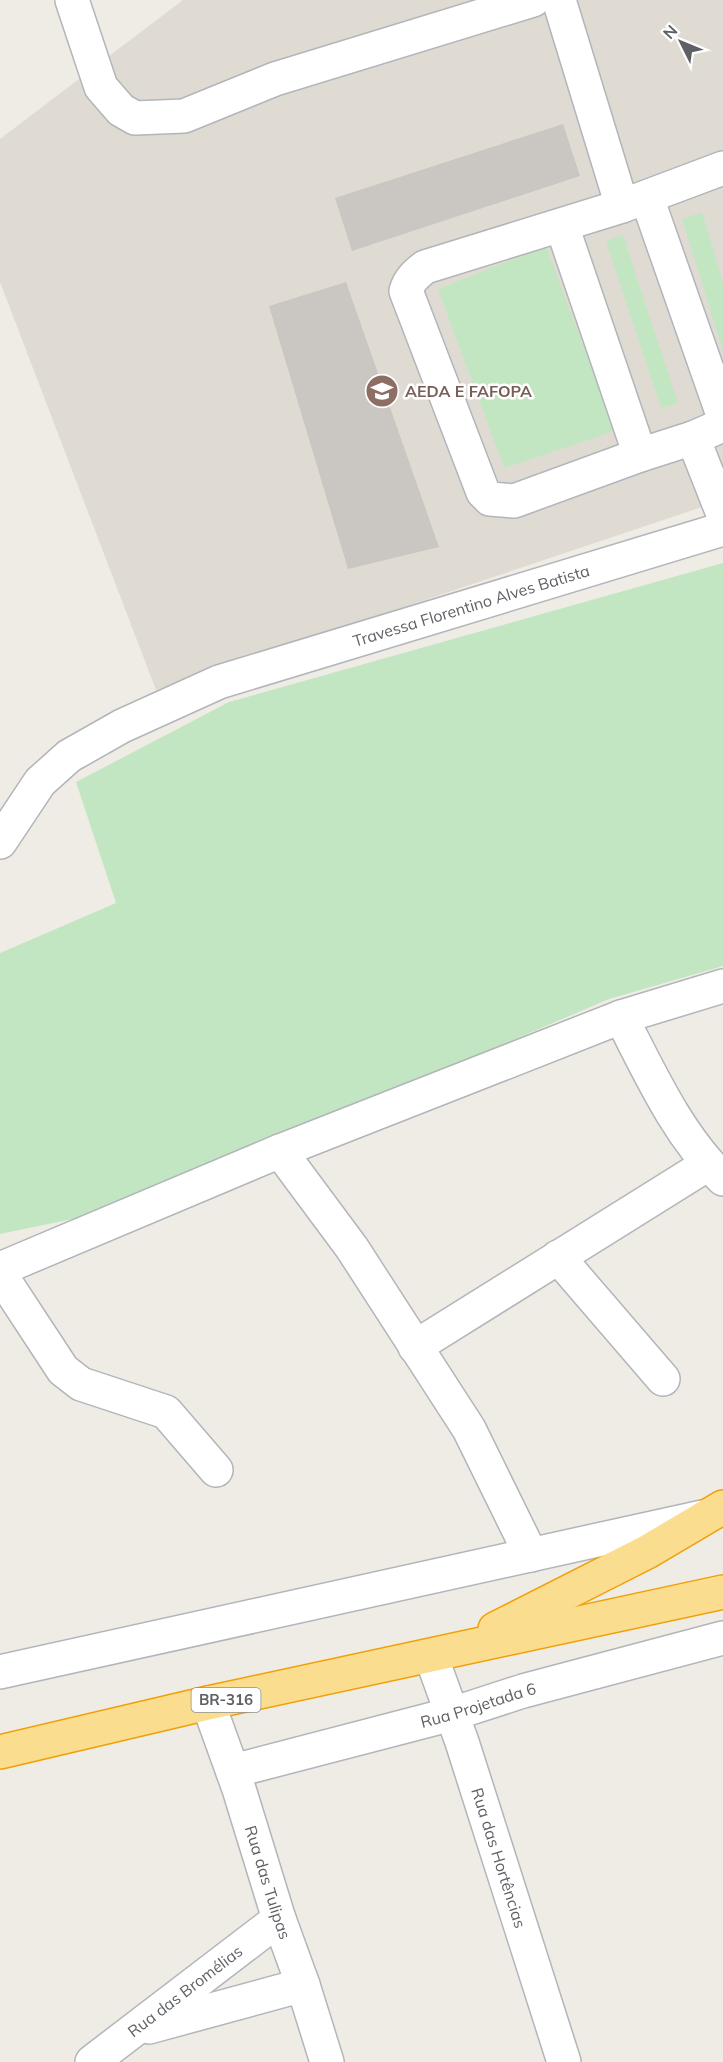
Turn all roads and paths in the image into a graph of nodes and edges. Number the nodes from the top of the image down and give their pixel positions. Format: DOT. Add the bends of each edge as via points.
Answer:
graph roads {
  1 [pos="72,0"];
  2 [pos="532,0"];
  3 [pos="559,0"];
  4 [pos="723,168"];
  5 [pos="634,202"];
  6 [pos="562,226"];
  7 [pos="723,415"];
  8 [pos="723,425"];
  9 [pos="693,438"];
  10 [pos="640,455"];
  11 [pos="723,514"];
  12 [pos="723,529"];
  13 [pos="0,842"];
  14 [pos="723,987"];
  15 [pos="621,1017"];
  16 [pos="280,1151"];
  17 [pos="716,1171"];
  18 [pos="558,1257"];
  19 [pos="0,1269"];
  20 [pos="0,1274"];
  21 [pos="415,1347"];
  22 [pos="663,1379"];
  23 [pos="216,1470"];
  24 [pos="716,1511"];
  25 [pos="531,1555"];
  26 [pos="723,1592"];
  27 [pos="723,1638"];
  28 [pos="442,1653"];
  29 [pos="0,1672"];
  30 [pos="208,1703"];
  31 [pos="452,1714"];
  32 [pos="0,1752"];
  33 [pos="233,1772"];
  34 [pos="279,1919"];
  35 [pos="303,1985"];
  36 [pos="131,2032"];
  37 [pos="92,2062"];
  38 [pos="327,2062"];
  39 [pos="564,2062"];
  1 -- 2 [label="street" via="101,87 121,110 135,118 184,116 275,79"];
  3 -- 5 [label="street"];
  4 -- 5 [label="street"];
  5 -- 6 [label="street"];
  5 -- 7 [label="street"];
  6 -- 10 [label="street"];
  6 -- 10 [label="street" via="425,267 415,274 406,291 489,499 514,501"];
  8 -- 9 [label="street"];
  9 -- 10 [label="street"];
  9 -- 11 [label="street"];
  12 -- 13 [label="street, Travessa Florentino Alves Batista" via="219,682 122,726 69,756 40,782"];
  14 -- 15 [label="street"];
  15 -- 16 [label="street"];
  15 -- 17 [label="street" via="662,1097"];
  16 -- 19 [label="street"];
  16 -- 21 [label="street" via="352,1248"];
  17 -- 18 [label="street"];
  18 -- 21 [label="street"];
  18 -- 22 [label="street"];
  20 -- 23 [label="street" via="63,1370 81,1383 166,1412"];
  21 -- 25 [label="street" via="469,1429"];
  24 -- 25 [label="street"];
  24 -- 28 [label="highway" via="647,1552"];
  25 -- 29 [label="street"];
  26 -- 28 [label="highway, BR-316"];
  27 -- 31 [label="street, Rua Projetada 6"];
  28 -- 30 [label="highway, BR-316"];
  28 -- 31 [label="street, Rua das Hortências"];
  30 -- 32 [label="highway, BR-316"];
  30 -- 33 [label="street, Rua das Tulipas"];
  31 -- 33 [label="street, Rua Projetada 6"];
  31 -- 39 [label="street, Rua das Hortências"];
  33 -- 34 [label="street, Rua das Tulipas"];
  34 -- 35 [label="street, Rua das Tulipas"];
  34 -- 36 [label="street, Rua das Bromélias"];
  35 -- 36 [label="street"];
  35 -- 38 [label="street, Rua das Tulipas"];
  36 -- 37 [label="street, Rua das Bromélias"];
}
